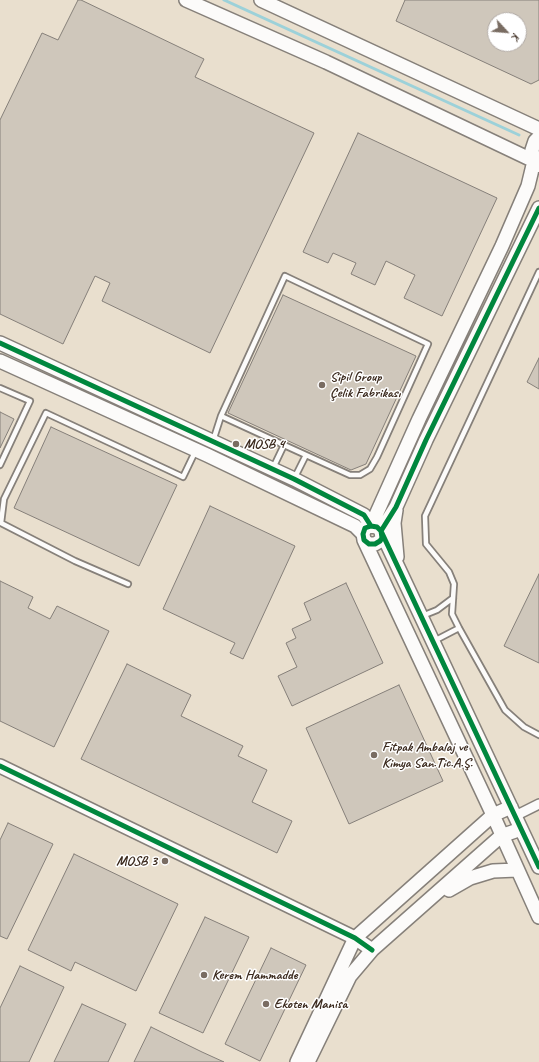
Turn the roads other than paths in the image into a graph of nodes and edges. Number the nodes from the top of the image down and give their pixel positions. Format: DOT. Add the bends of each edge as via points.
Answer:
graph roads {
  1 [pos="186,0"];
  2 [pos="261,0"];
  3 [pos="539,129"];
  4 [pos="539,137"];
  5 [pos="536,165"];
  6 [pos="539,208"];
  7 [pos="539,272"];
  8 [pos="0,343"];
  9 [pos="0,360"];
  10 [pos="0,388"];
  11 [pos="221,416"];
  12 [pos="212,442"];
  13 [pos="284,445"];
  14 [pos="201,452"];
  15 [pos="306,455"];
  16 [pos="0,465"];
  17 [pos="273,469"];
  18 [pos="294,479"];
  19 [pos="386,491"];
  20 [pos="341,504"];
  21 [pos="396,507"];
  22 [pos="370,533"];
  23 [pos="399,568"];
  24 [pos="128,584"];
  25 [pos="453,598"];
  26 [pos="421,617"];
  27 [pos="459,628"];
  28 [pos="433,642"];
  29 [pos="539,735"];
  30 [pos="0,766"];
  31 [pos="539,804"];
  32 [pos="513,812"];
  33 [pos="493,815"];
  34 [pos="521,829"];
  35 [pos="501,836"];
  36 [pos="539,867"];
  37 [pos="517,870"];
  38 [pos="428,901"];
  39 [pos="539,917"];
  40 [pos="355,938"];
  41 [pos="372,950"];
  42 [pos="297,1062"];
  43 [pos="308,1062"];
  1 -- 5 [label="street" via="326,62"];
  2 -- 3 [label="street"];
  4 -- 5 [label="street" via="532,150"];
  5 -- 19 [label="street" via="502,246"];
  6 -- 21 [label="street"];
  7 -- 25 [label="lane" via="425,516 426,544 449,572 454,584"];
  8 -- 12 [label="street"];
  9 -- 14 [label="street"];
  10 -- 16 [label="lane" via="30,401"];
  11 -- 12 [label="lane"];
  11 -- 13 [label="lane"];
  11 -- 15 [label="lane" via="285,276 428,344 370,469 360,475 350,475"];
  12 -- 14 [label="street"];
  12 -- 17 [label="street"];
  13 -- 15 [label="lane"];
  13 -- 17 [label="lane"];
  14 -- 22 [label="street"];
  14 -- 24 [label="lane" via="183,477 46,413 4,499 1,523 75,561"];
  15 -- 18 [label="lane"];
  17 -- 18 [label="street"];
  18 -- 20 [label="street"];
  19 -- 20 [label="street" via="375,502 366,506"];
  19 -- 22 [label="street"];
  20 -- 22 [label="street" via="364,515"];
  21 -- 22 [label="street"];
  21 -- 23 [label="street" via="394,523"];
  22 -- 23 [label="street"];
  22 -- 33 [label="street"];
  23 -- 26 [label="street"];
  25 -- 26 [label="lane" via="437,610"];
  25 -- 27 [label="lane" via="452,614"];
  26 -- 28 [label="street"];
  27 -- 28 [label="lane"];
  27 -- 29 [label="lane" via="505,710 524,727"];
  28 -- 32 [label="street"];
  30 -- 40 [label="street"];
  31 -- 32 [label="street"];
  32 -- 33 [label="street"];
  32 -- 34 [label="street"];
  33 -- 35 [label="street"];
  33 -- 40 [label="street"];
  34 -- 35 [label="street"];
  34 -- 36 [label="street"];
  35 -- 37 [label="street"];
  35 -- 38 [label="street"];
  37 -- 38 [label="street" via="493,871 470,878"];
  37 -- 39 [label="street"];
  38 -- 41 [label="street"];
  40 -- 41 [label="street"];
  40 -- 42 [label="street"];
  41 -- 43 [label="street" via="350,976"];
}
